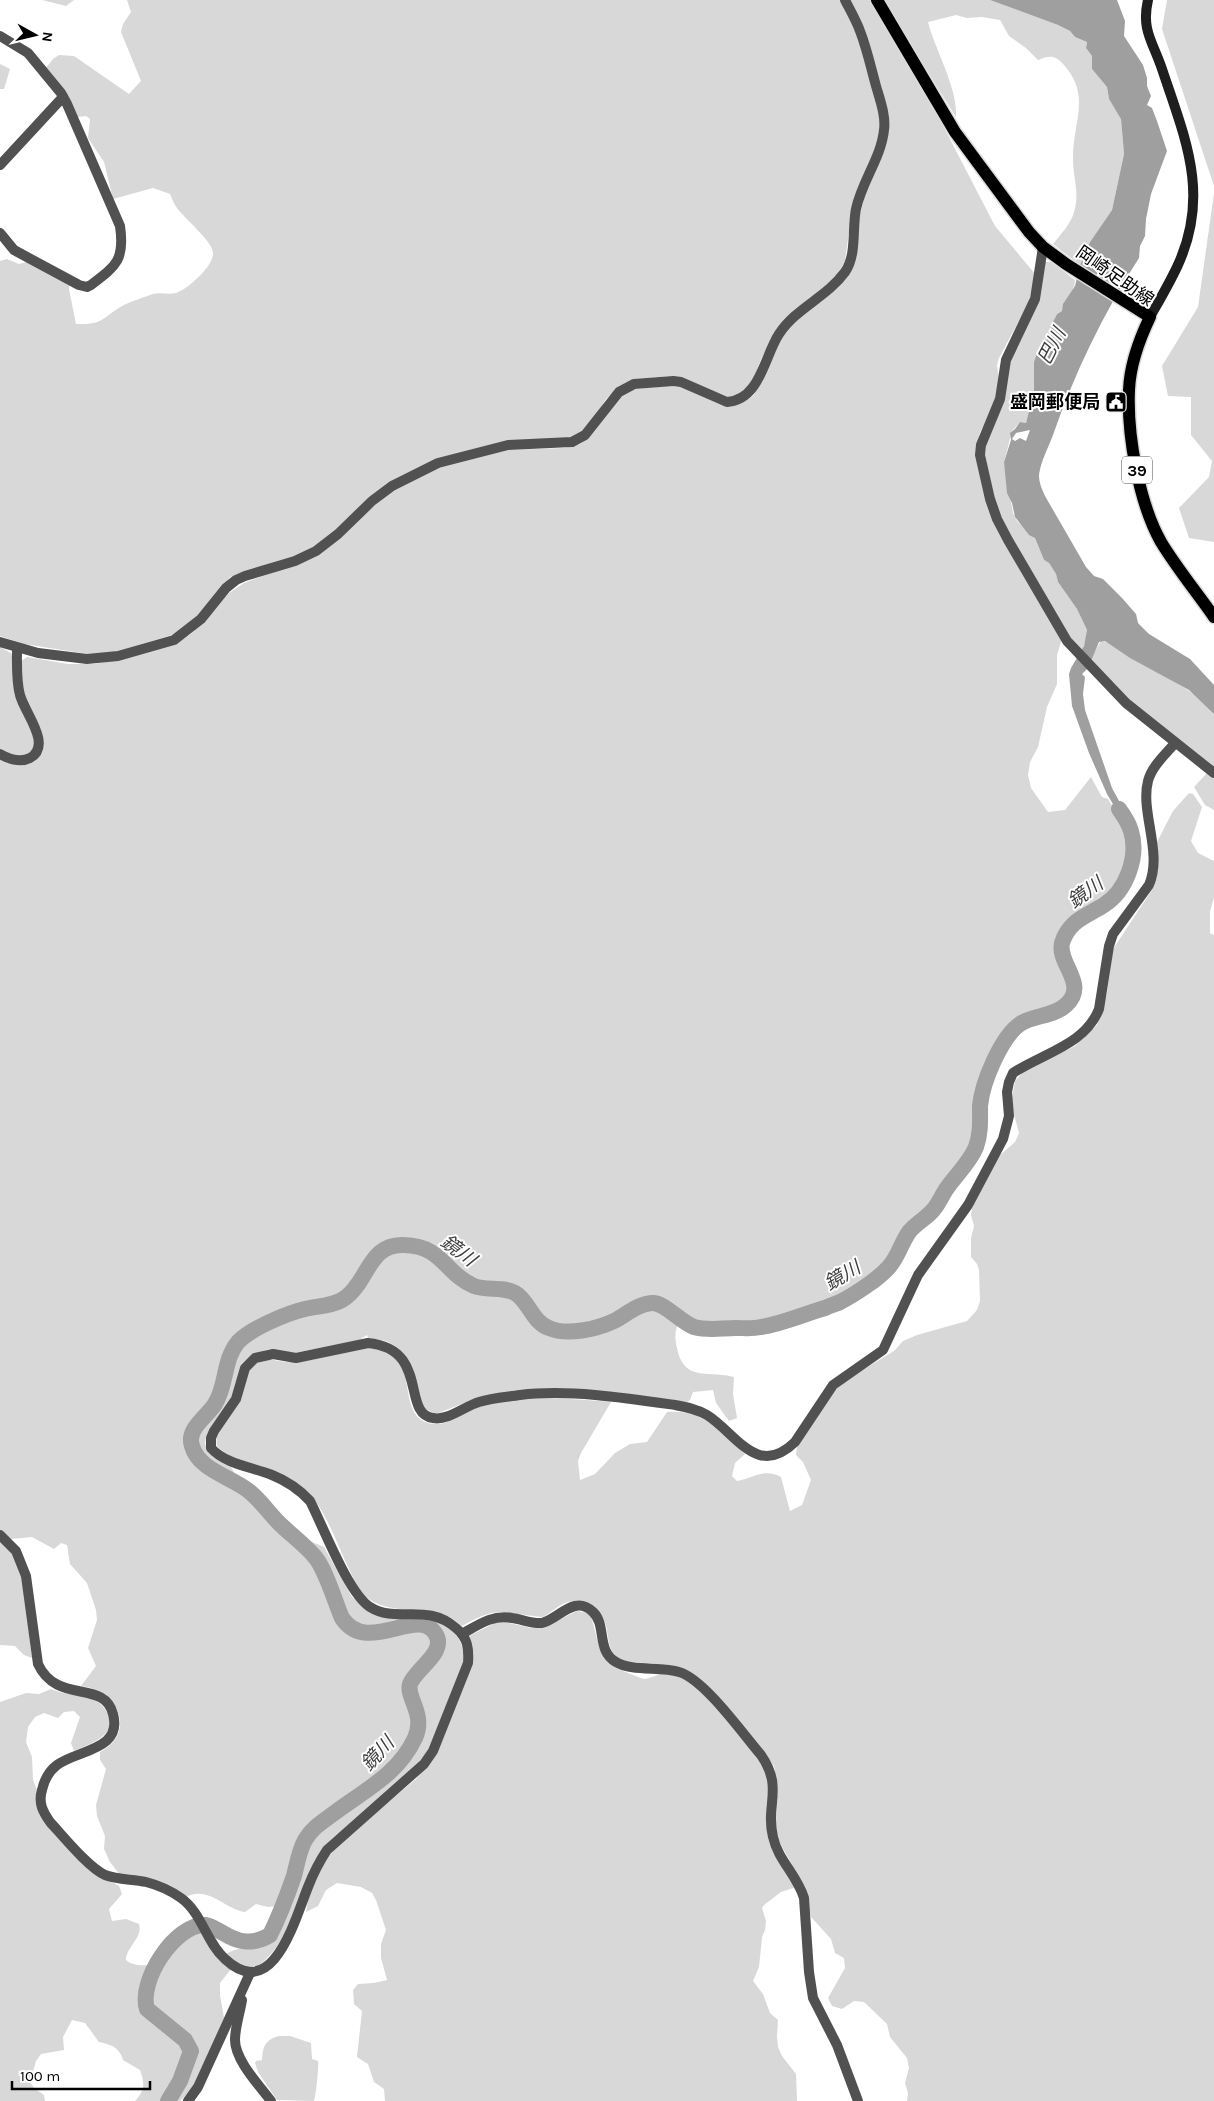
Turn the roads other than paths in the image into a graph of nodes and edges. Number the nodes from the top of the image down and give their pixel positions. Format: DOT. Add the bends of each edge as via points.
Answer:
graph roads {
  1 [pos="845,0"];
  2 [pos="877,0"];
  3 [pos="1148,0"];
  4 [pos="0,36"];
  5 [pos="63,97"];
  6 [pos="0,165"];
  7 [pos="0,233"];
  8 [pos="1043,248"];
  9 [pos="1144,314"];
  10 [pos="1214,618"];
  11 [pos="0,642"];
  12 [pos="17,648"];
  13 [pos="1175,743"];
  14 [pos="0,754"];
  15 [pos="1214,773"];
  16 [pos="0,1535"];
  17 [pos="462,1634"];
  18 [pos="250,1973"];
  19 [pos="188,2101"];
  20 [pos="271,2101"];
  21 [pos="858,2101"];
  1 -- 12 [label="street" via="860,30 882,108 884,130 856,208 851,260 846,271 786,322 755,386 747,395 734,402 726,402 681,382 634,384 619,392 585,435 572,442 508,445 421,470 372,501 316,551 296,561 236,580 201,620 174,640 118,656 87,659"];
  2 -- 8 [label="main road, 岡崎足助線" via="954,132"];
  3 -- 9 [label="main road" via="1145,15 1148,34 1185,137 1194,180 1192,220 1178,266"];
  4 -- 5 [label="street" via="28,53"];
  5 -- 6 [label="street"];
  5 -- 7 [label="street" via="120,226 119,260 91,285 79,285 14,250"];
  8 -- 9 [label="main road, 岡崎足助線"];
  8 -- 13 [label="street" via="1035,299 1006,360 1000,399 983,436 980,455 996,518 1074,648 1126,703"];
  9 -- 10 [label="main road, 岡崎足助線 / 39" via="1129,390 1130,426 1140,490 1162,542"];
  11 -- 12 [label="street"];
  12 -- 14 [label="street" via="19,693 39,745 35,754 26,759 14,760"];
  13 -- 15 [label="street"];
  13 -- 17 [label="street" via="1153,769 1148,781 1146,795 1153,843 1153,876 1113,934 1096,1019 1073,1041 1014,1073 1007,1092 1008,1116 1003,1139 968,1205 918,1275 883,1350 833,1385 787,1450 767,1456 752,1453 721,1425 698,1410 630,1399 573,1394 523,1395 480,1401 432,1418 419,1409 407,1365 400,1356 378,1344 368,1343 296,1358 265,1355 248,1363 236,1399 211,1438 212,1448 222,1457 281,1479 310,1501 356,1594 370,1607 387,1613 437,1616"];
  16 -- 18 [label="street" via="16,1550 26,1576 38,1664 42,1672 62,1688 105,1700 113,1713 113,1730 103,1745 59,1763 48,1776 40,1796 44,1814 97,1871 158,1886 180,1897 224,1959"];
  17 -- 18 [label="street" via="468,1663 432,1751 415,1774 327,1850 284,1946 274,1961"];
  17 -- 21 [label="street" via="482,1622 499,1617 542,1622 572,1606 588,1608 598,1620 604,1649 616,1663 689,1676 761,1755 774,1786 771,1828 777,1851 801,1887 804,1898 813,1998 841,2053"];
  18 -- 19 [label="street" via="198,2087"];
  18 -- 20 [label="street" via="242,1996 235,2040 247,2070"];
}
